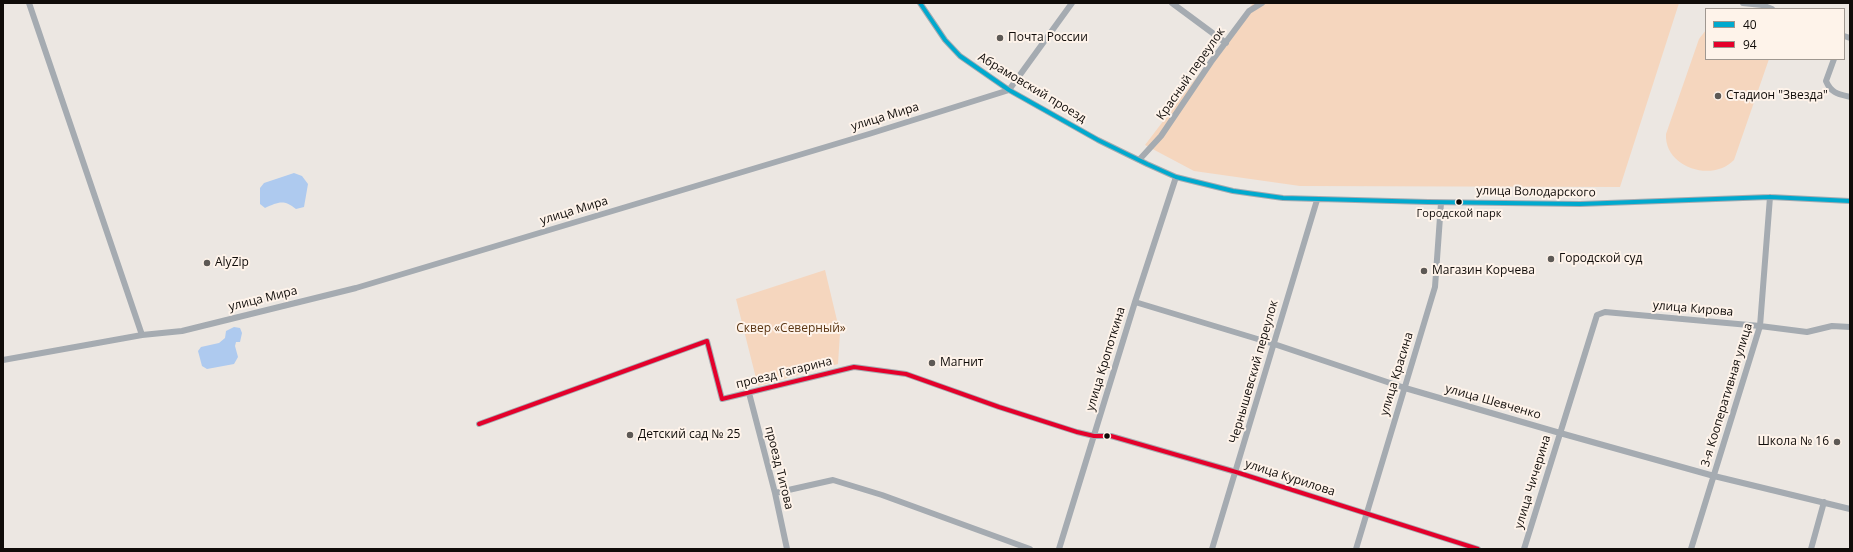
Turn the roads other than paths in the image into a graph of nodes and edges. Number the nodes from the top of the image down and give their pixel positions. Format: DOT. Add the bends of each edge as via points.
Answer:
graph roads {
  1 [pos="29,3"];
  2 [pos="920,3"];
  3 [pos="1072,3"];
  4 [pos="1172,3"];
  5 [pos="1262,3"];
  6 [pos="1744,3"];
  7 [pos="1770,8"];
  8 [pos="1226,43"];
  9 [pos="1834,60"];
  10 [pos="1009,90"];
  11 [pos="1850,98"];
  12 [pos="1139,160"];
  13 [pos="1176,177"];
  14 [pos="1770,197"];
  15 [pos="1317,200"];
  16 [pos="1850,201"];
  17 [pos="1441,202"];
  18 [pos="1135,302"];
  19 [pos="1605,312"];
  20 [pos="1760,326"];
  21 [pos="1850,327"];
  22 [pos="142,335"];
  23 [pos="1274,344"];
  24 [pos="3,360"];
  25 [pos="1405,388"];
  26 [pos="749,393"];
  27 [pos="479,424"];
  28 [pos="1560,433"];
  29 [pos="1094,436"];
  30 [pos="1236,472"];
  31 [pos="1714,476"];
  32 [pos="775,493"];
  33 [pos="1824,502"];
  34 [pos="1850,509"];
  35 [pos="1366,514"];
  36 [pos="787,549"];
  37 [pos="1030,549"];
  38 [pos="1058,549"];
  39 [pos="1212,549"];
  40 [pos="1356,549"];
  41 [pos="1478,549"];
  42 [pos="1524,549"];
  43 [pos="1691,549"];
  44 [pos="1811,549"];
  1 -- 22 [label="street"];
  2 -- 10 [label="street, Абрамовский проезд" via="945,40 960,56"];
  3 -- 10 [label="street"];
  4 -- 8 [label="street"];
  5 -- 8 [label="street, Красный переулок" via="1249,11"];
  6 -- 7 [label="street"];
  8 -- 12 [label="street, Красный переулок" via="1161,136"];
  9 -- 11 [label="street" via="1826,81 1829,88"];
  10 -- 12 [label="street, Абрамовский проезд" via="1066,123"];
  10 -- 22 [label="street, улица Мира" via="356,288 182,331"];
  12 -- 13 [label="street, Абрамовский проезд"];
  13 -- 15 [label="street, улица Володарского" via="1233,191"];
  13 -- 18 [label="street, улица Кропоткина"];
  14 -- 16 [label="street, улица Володарского"];
  14 -- 17 [label="street, улица Володарского" via="1587,204"];
  14 -- 20 [label="street, 3-я Кооперативная улица"];
  15 -- 17 [label="street, улица Володарского"];
  15 -- 23 [label="street, Чернышевский переулок"];
  17 -- 25 [label="street, улица Красина" via="1435,287"];
  18 -- 23 [label="street, улица Шевченко"];
  18 -- 29 [label="street, улица Кропоткина"];
  19 -- 20 [label="street, улица Кирова"];
  19 -- 28 [label="street, улица Чичерина" via="1596,316"];
  20 -- 21 [label="street, улица Кирова" via="1807,332 1832,326"];
  20 -- 31 [label="street, 3-я Кооперативная улица"];
  22 -- 24 [label="street, улица Мира"];
  23 -- 25 [label="street, улица Шевченко"];
  23 -- 30 [label="street, Чернышевский переулок"];
  25 -- 28 [label="street, улица Шевченко"];
  25 -- 35 [label="street, улица Красина"];
  26 -- 27 [label="street, проезд Гагарина" via="722,399 707,342"];
  26 -- 29 [label="street, проезд Гагарина" via="854,367 906,374 1000,408"];
  26 -- 32 [label="street, проезд Титова"];
  28 -- 31 [label="street, улица Шевченко"];
  28 -- 42 [label="street, улица Чичерина"];
  29 -- 30 [label="street, улица Курилова" via="1111,436"];
  29 -- 38 [label="street, улица Кропоткина"];
  30 -- 35 [label="street, улица Курилова"];
  30 -- 39 [label="street, Чернышевский переулок"];
  31 -- 33 [label="street, улица Шевченко"];
  31 -- 43 [label="street, 3-я Кооперативная улица"];
  32 -- 36 [label="street, проезд Титова"];
  32 -- 37 [label="street" via="833,480 882,495"];
  33 -- 34 [label="street, улица Шевченко"];
  33 -- 44 [label="street"];
  35 -- 40 [label="street, улица Красина"];
  35 -- 41 [label="street, улица Курилова"];
}
